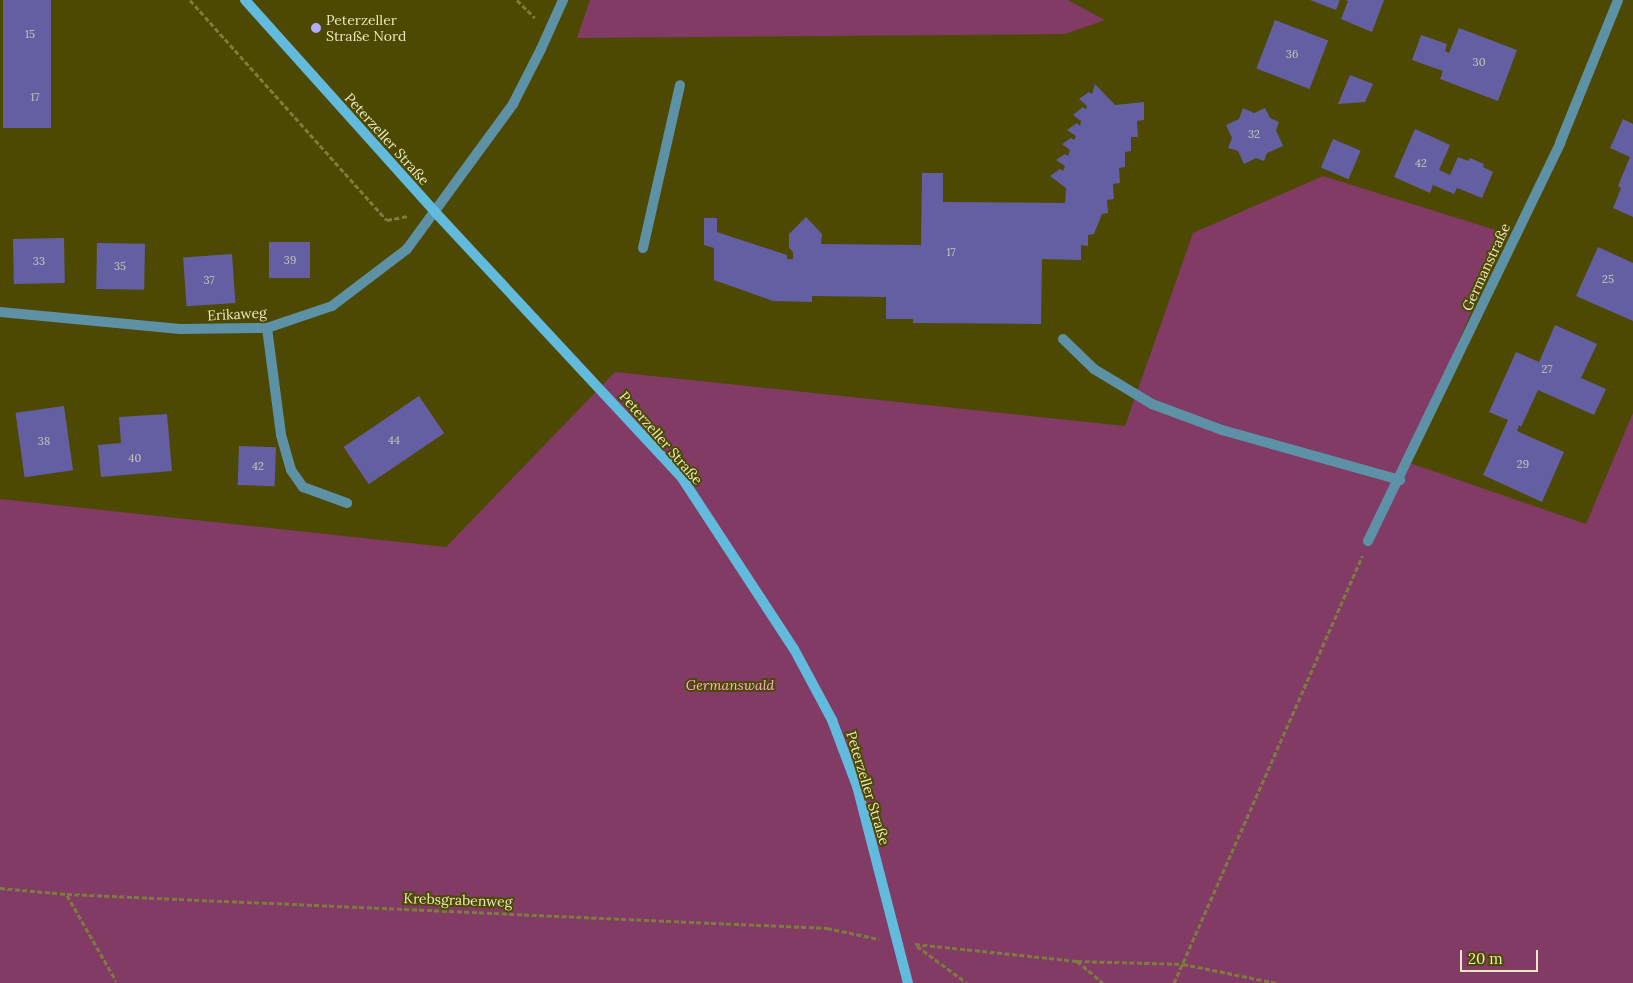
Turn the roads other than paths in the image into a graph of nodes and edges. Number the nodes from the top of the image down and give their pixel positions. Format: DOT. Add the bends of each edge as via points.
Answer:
graph roads {
  1 [pos="245,0"];
  2 [pos="563,0"];
  3 [pos="1618,0"];
  4 [pos="680,84"];
  5 [pos="435,212"];
  6 [pos="644,248"];
  7 [pos="0,312"];
  8 [pos="267,328"];
  9 [pos="1063,339"];
  10 [pos="1400,480"];
  11 [pos="347,503"];
  12 [pos="1368,541"];
  13 [pos="908,983"];
  1 -- 5 [label="main road, Peterzeller Straße"];
  2 -- 5 [label="street, Erikaweg" via="513,104"];
  3 -- 10 [label="street, Germanstraße" via="1560,143"];
  4 -- 6 [label="street"];
  5 -- 8 [label="street, Erikaweg" via="407,249 332,306"];
  5 -- 13 [label="main road, Peterzeller Straße" via="682,478 794,649 832,720 857,786"];
  7 -- 8 [label="street, Erikaweg" via="180,329"];
  8 -- 11 [label="street" via="281,434 291,470 303,487"];
  9 -- 10 [label="street" via="1094,369 1152,404 1222,430"];
  10 -- 12 [label="street, Germanstraße"];
}
